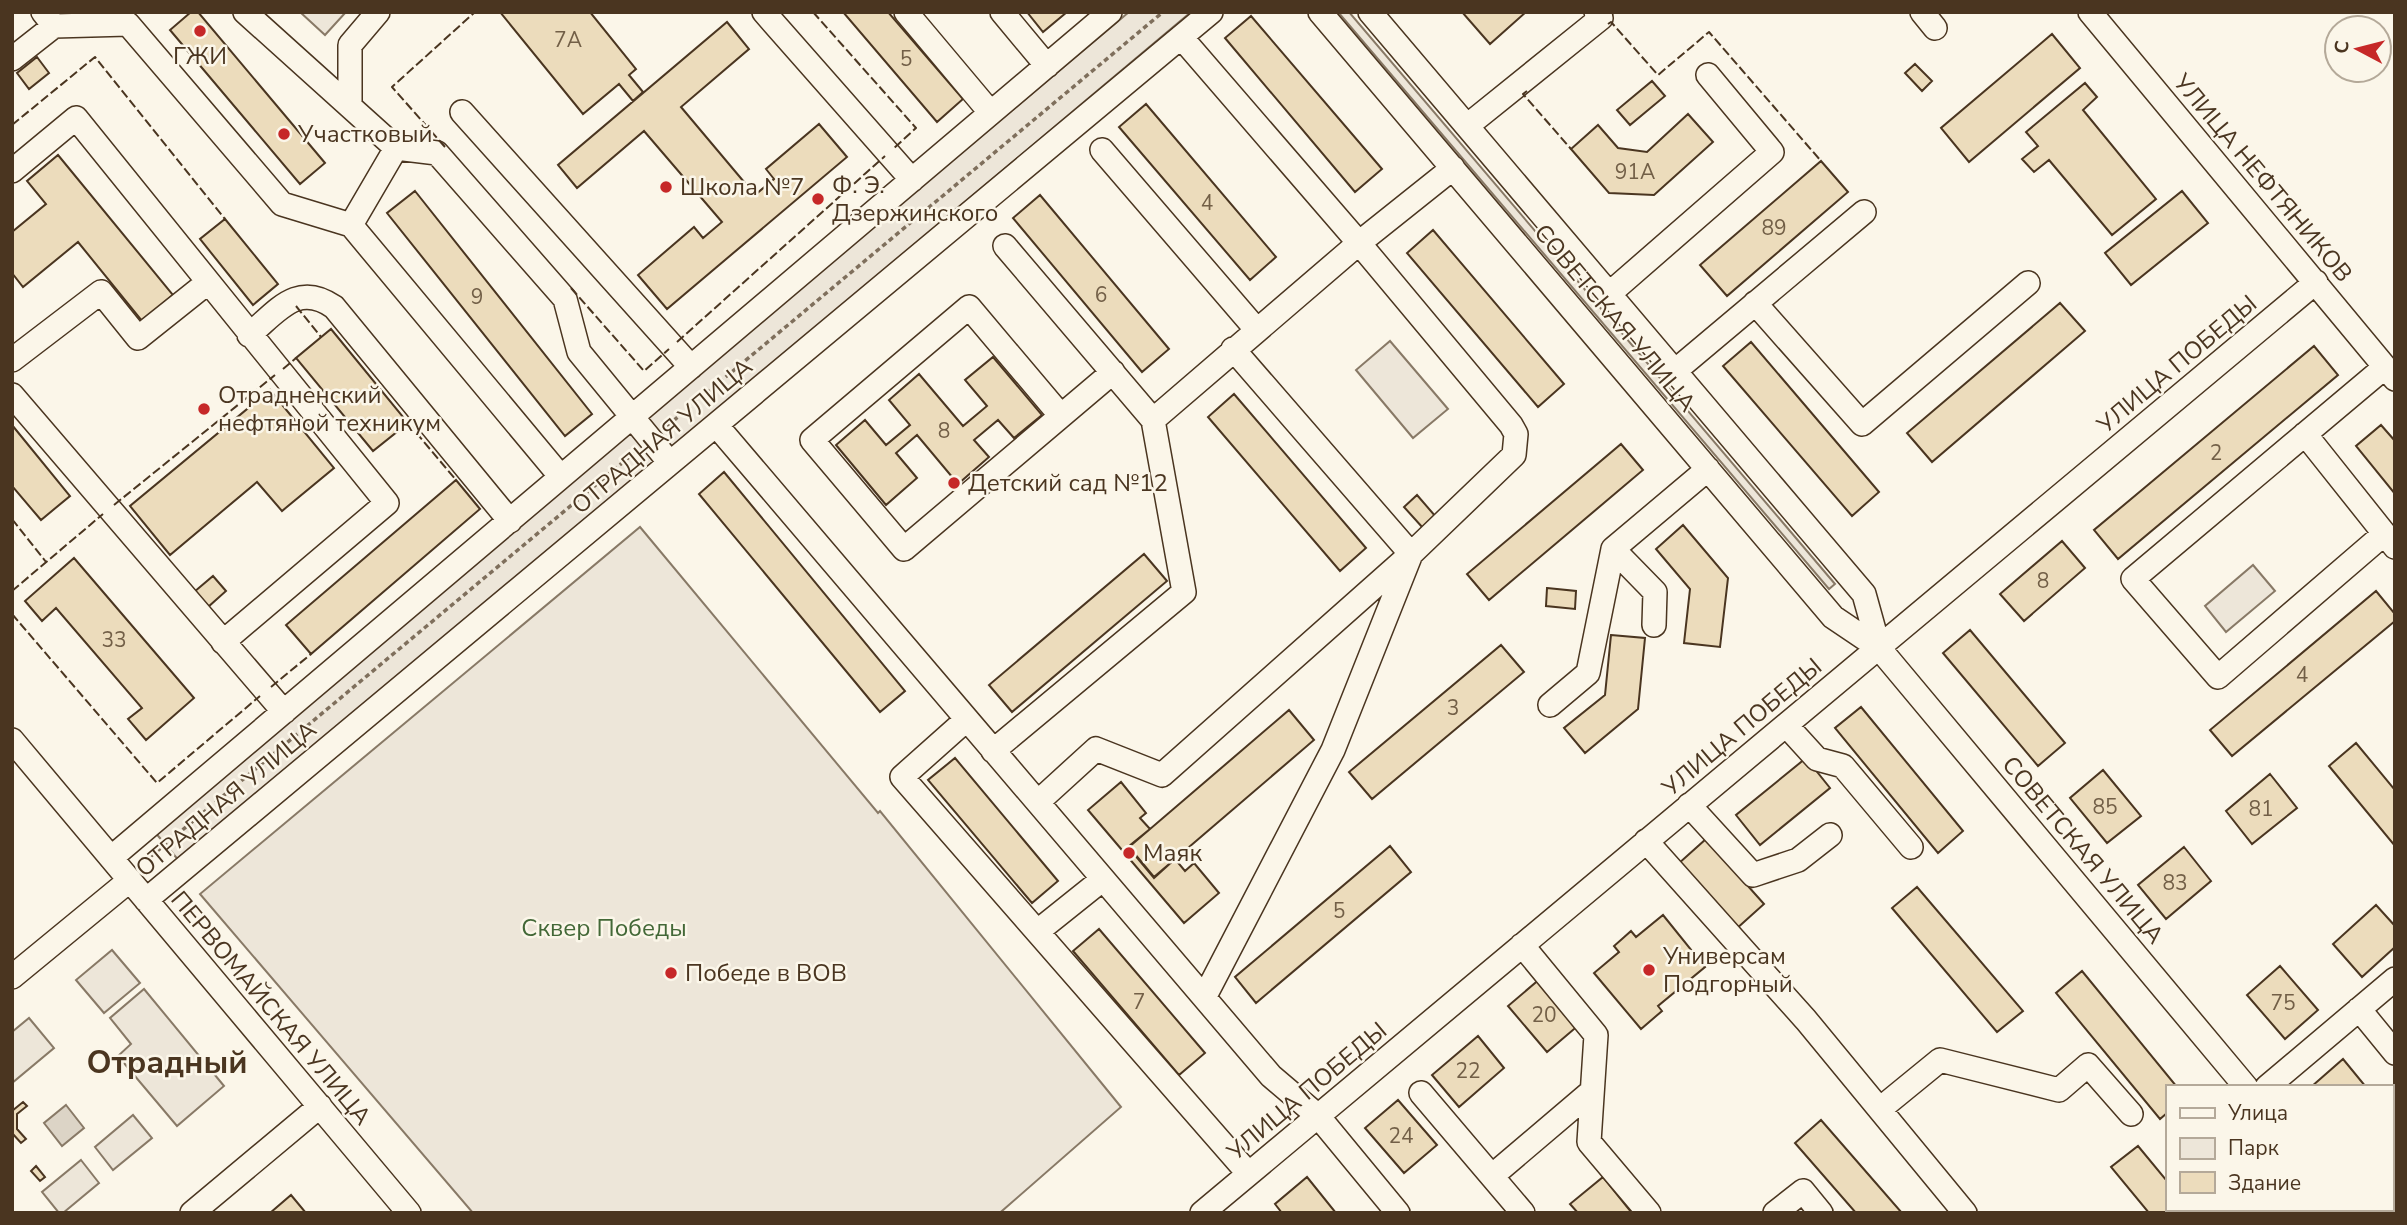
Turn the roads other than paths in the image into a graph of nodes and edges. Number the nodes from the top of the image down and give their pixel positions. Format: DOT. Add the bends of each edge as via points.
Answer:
graph roads {
  1 [pos="245,12"];
  2 [pos="378,12"];
  3 [pos="764,12"];
  4 [pos="906,12"];
  5 [pos="1002,12"];
  6 [pos="1110,12"];
  7 [pos="1211,12"];
  8 [pos="1320,12"];
  9 [pos="1370,12"];
  10 [pos="2090,12"];
  11 [pos="1601,14"];
  12 [pos="134,18"];
  13 [pos="48,19"];
  14 [pos="1181,37"];
  15 [pos="12,59"];
  16 [pos="1047,66"];
  17 [pos="1708,75"];
  18 [pos="350,106"];
  19 [pos="462,112"];
  20 [pos="990,112"];
  21 [pos="1467,126"];
  22 [pos="396,148"];
  23 [pos="1101,150"];
  24 [pos="1453,168"];
  25 [pos="12,171"];
  26 [pos="912,180"];
  27 [pos="1864,212"];
  28 [pos="351,225"];
  29 [pos="1359,243"];
  30 [pos="1006,246"];
  31 [pos="2316,282"];
  32 [pos="208,283"];
  33 [pos="2028,283"];
  34 [pos="1609,294"];
  35 [pos="1755,303"];
  36 [pos="1256,329"];
  37 [pos="249,335"];
  38 [pos="1234,349"];
  39 [pos="12,360"];
  40 [pos="691,367"];
  41 [pos="1675,371"];
  42 [pos="1113,372"];
  43 [pos="2390,373"];
  44 [pos="12,394"];
  45 [pos="1060,416"];
  46 [pos="631,418"];
  47 [pos="1153,420"];
  48 [pos="717,426"];
  49 [pos="2305,434"];
  50 [pos="670,463"];
  51 [pos="1708,469"];
  52 [pos="561,477"];
  53 [pos="510,521"];
  54 [pos="2389,541"];
  55 [pos="1613,549"];
  56 [pos="1411,554"];
  57 [pos="1654,625"];
  58 [pos="223,642"];
  59 [pos="1879,648"];
  60 [pos="1550,705"];
  61 [pos="284,712"];
  62 [pos="966,720"];
  63 [pos="1786,725"];
  64 [pos="12,740"];
  65 [pos="993,751"];
  66 [pos="1039,801"];
  67 [pos="1689,805"];
  68 [pos="1830,835"];
  69 [pos="1646,841"];
  70 [pos="1911,847"];
  71 [pos="111,858"];
  72 [pos="1103,879"];
  73 [pos="130,880"];
  74 [pos="146,900"];
  75 [pos="1038,930"];
  76 [pos="1522,945"];
  77 [pos="12,977"];
  78 [pos="2395,979"];
  79 [pos="1205,996"];
  80 [pos="2359,1010"];
  81 [pos="2395,1053"];
  82 [pos="2244,1085"];
  83 [pos="2269,1085"];
  84 [pos="1592,1091"];
  85 [pos="1421,1093"];
  86 [pos="320,1106"];
  87 [pos="1880,1109"];
  88 [pos="2131,1114"];
  89 [pos="1318,1116"];
  90 [pos="1248,1173"];
  91 [pos="1492,1176"];
  92 [pos="192,1213"];
  93 [pos="409,1213"];
  94 [pos="1202,1213"];
  95 [pos="1398,1213"];
  96 [pos="1523,1213"];
  97 [pos="1649,1213"];
  98 [pos="1775,1213"];
  99 [pos="1821,1213"];
  100 [pos="1965,1213"];
  1 -- 18 [label="street"];
  2 -- 18 [label="street" via="350,45"];
  3 -- 26 [label="street"];
  4 -- 20 [label="street"];
  5 -- 16 [label="street"];
  6 -- 16 [label="street, ОТРАДНАЯ УЛИЦА"];
  7 -- 14 [label="street, ОТРАДНАЯ УЛИЦА"];
  8 -- 24 [label="street, СОВЕТСКАЯ УЛИЦА"];
  9 -- 21 [label="street, СОВЕТСКАЯ УЛИЦА"];
  10 -- 31 [label="street, УЛИЦА НЕФТЯНИКОВ"];
  11 -- 21 [label="street"];
  12 -- 13 [label="street"];
  12 -- 28 [label="street" via="282,204"];
  13 -- 15 [label="street"];
  14 -- 29 [label="street"];
  14 -- 48 [label="street, ОТРАДНАЯ УЛИЦА"];
  16 -- 20 [label="street, ОТРАДНАЯ УЛИЦА"];
  17 -- 34 [label="street" via="1772,152"];
  18 -- 22 [label="street"];
  19 -- 40 [label="street"];
  20 -- 26 [label="street, ОТРАДНАЯ УЛИЦА"];
  21 -- 34 [label="street, СОВЕТСКАЯ УЛИЦА"];
  22 -- 28 [label="street"];
  22 -- 46 [label="street" via="437,153 565,299 579,352"];
  23 -- 36 [label="street"];
  24 -- 29 [label="street"];
  24 -- 51 [label="street, СОВЕТСКАЯ УЛИЦА"];
  25 -- 32 [label="street" via="76,118"];
  26 -- 40 [label="street, ОТРАДНАЯ УЛИЦА"];
  27 -- 35 [label="street"];
  28 -- 52 [label="street"];
  29 -- 36 [label="street"];
  29 -- 56 [label="street" via="1516,434 1514,455"];
  30 -- 42 [label="street"];
  31 -- 43 [label="street, УЛИЦА НЕФТЯНИКОВ"];
  31 -- 59 [label="street, УЛИЦА ПОБЕДЫ"];
  32 -- 37 [label="street"];
  32 -- 39 [label="street" via="138,338 101,292"];
  33 -- 35 [label="street" via="1862,424"];
  34 -- 41 [label="street, СОВЕТСКАЯ УЛИЦА"];
  35 -- 41 [label="street"];
  36 -- 38 [label="street"];
  37 -- 53 [label="street" via="298,297 317,296 334,307"];
  37 -- 58 [label="street" via="387,502"];
  38 -- 47 [label="street"];
  38 -- 56 [label="street"];
  40 -- 46 [label="street, ОТРАДНАЯ УЛИЦА"];
  41 -- 59 [label="street, СОВЕТСКАЯ УЛИЦА" via="1864,594"];
  42 -- 45 [label="street"];
  42 -- 47 [label="street"];
  43 -- 49 [label="street"];
  44 -- 58 [label="street"];
  45 -- 45 [label="street" via="904,549 812,440 969,307"];
  46 -- 50 [label="street"];
  46 -- 52 [label="street, ОТРАДНАЯ УЛИЦА"];
  47 -- 65 [label="street" via="1184,592"];
  48 -- 50 [label="street, ОТРАДНАЯ УЛИЦА"];
  48 -- 62 [label="street"];
  49 -- 54 [label="street"];
  49 -- 54 [label="street" via="2133,579 2218,677"];
  50 -- 74 [label="street, ОТРАДНАЯ УЛИЦА"];
  51 -- 55 [label="street"];
  51 -- 59 [label="street, СОВЕТСКАЯ УЛИЦА" via="1833,617"];
  52 -- 53 [label="street, ОТРАДНАЯ УЛИЦА"];
  53 -- 61 [label="street, ОТРАДНАЯ УЛИЦА"];
  55 -- 57 [label="street" via="1655,593"];
  55 -- 60 [label="street" via="1588,673"];
  56 -- 66 [label="street" via="1162,775 1096,750"];
  56 -- 79 [label="street" via="1333,750"];
  58 -- 61 [label="street"];
  59 -- 63 [label="street, УЛИЦА ПОБЕДЫ"];
  59 -- 82 [label="street, СОВЕТСКАЯ УЛИЦА"];
  61 -- 71 [label="street, ОТРАДНАЯ УЛИЦА"];
  62 -- 65 [label="street"];
  62 -- 75 [label="street" via="902,778"];
  63 -- 67 [label="street, УЛИЦА ПОБЕДЫ"];
  63 -- 70 [label="street" via="1817,759 1843,766"];
  64 -- 71 [label="street, ПЕРВОМАЙСКАЯ УЛИЦА"];
  65 -- 66 [label="street"];
  66 -- 72 [label="street"];
  67 -- 68 [label="street" via="1753,874 1798,860"];
  67 -- 69 [label="street, УЛИЦА ПОБЕДЫ"];
  69 -- 76 [label="street, УЛИЦА ПОБЕДЫ"];
  69 -- 87 [label="street" via="1807,1020"];
  71 -- 73 [label="street, ПЕРВОМАЙСКАЯ УЛИЦА"];
  72 -- 75 [label="street"];
  72 -- 79 [label="street"];
  73 -- 74 [label="street, ПЕРВОМАЙСКАЯ УЛИЦА"];
  73 -- 77 [label="street, ОТРАДНАЯ УЛИЦА"];
  74 -- 86 [label="street, ПЕРВОМАЙСКАЯ УЛИЦА"];
  75 -- 90 [label="street"];
  76 -- 84 [label="street" via="1596,1035"];
  76 -- 89 [label="street, УЛИЦА ПОБЕДЫ"];
  78 -- 80 [label="street"];
  79 -- 89 [label="street" via="1271,1076"];
  80 -- 81 [label="street"];
  80 -- 83 [label="street"];
  84 -- 91 [label="street"];
  84 -- 97 [label="street" via="1589,1142"];
  85 -- 91 [label="street"];
  86 -- 92 [label="street"];
  86 -- 93 [label="street, ПЕРВОМАЙСКАЯ УЛИЦА"];
  87 -- 88 [label="street" via="1940,1060 2059,1090 2088,1065"];
  87 -- 100 [label="street"];
  89 -- 90 [label="street, УЛИЦА ПОБЕДЫ"];
  89 -- 95 [label="street"];
  90 -- 94 [label="street, УЛИЦА ПОБЕДЫ"];
  91 -- 96 [label="street"];
  98 -- 99 [label="street" via="1803,1191"];
}
